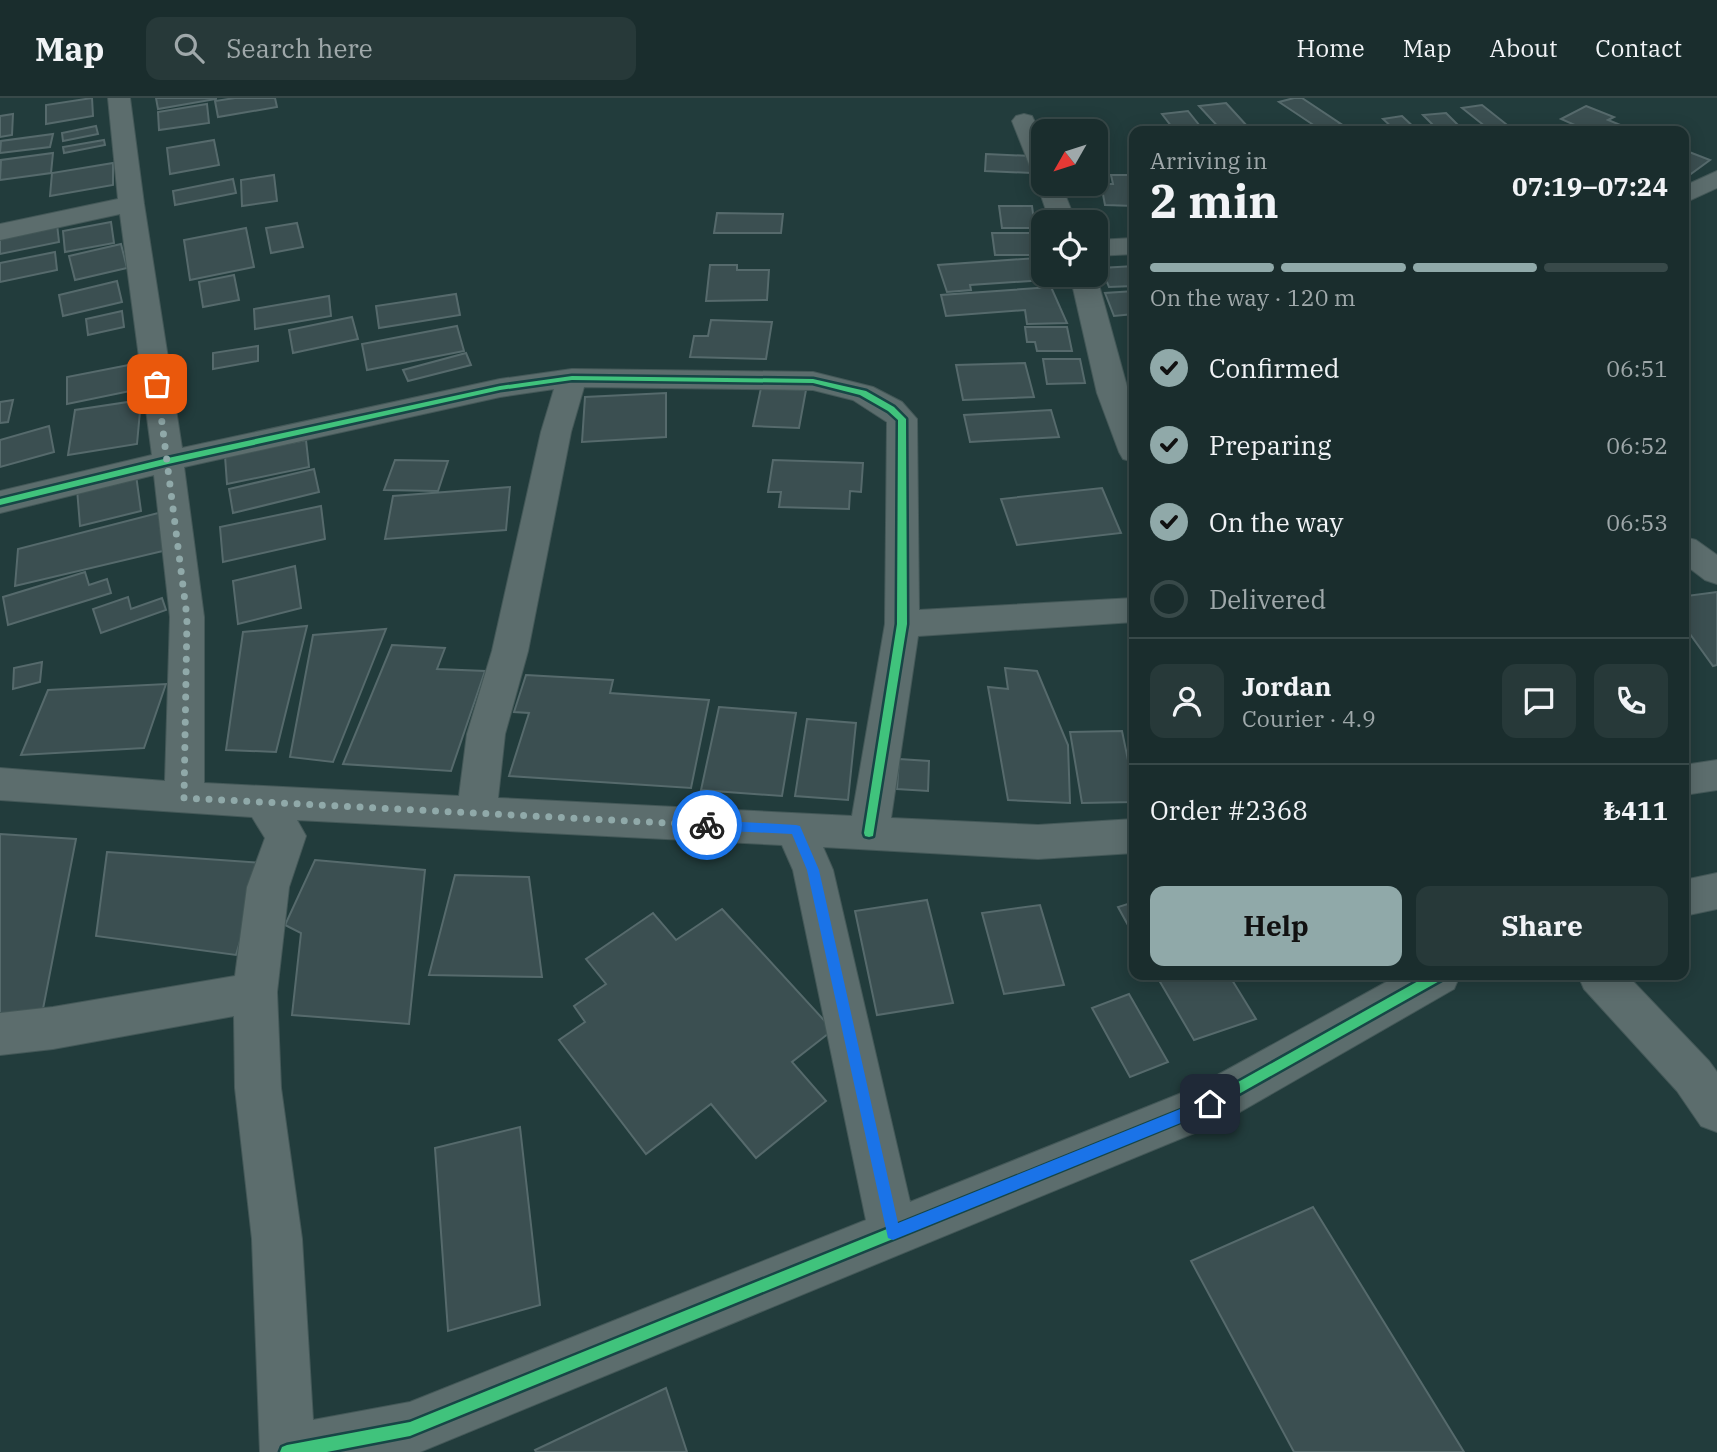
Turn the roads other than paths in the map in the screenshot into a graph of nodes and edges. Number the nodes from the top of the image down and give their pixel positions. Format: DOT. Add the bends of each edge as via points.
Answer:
graph roads {
  1 [pos="119,98"];
  2 [pos="1024,121"];
  3 [pos="1031,139"];
  4 [pos="1717,178"];
  5 [pos="1689,193"];
  6 [pos="131,204"];
  7 [pos="0,232"];
  8 [pos="1129,246"];
  9 [pos="1108,247"];
  10 [pos="1087,287"];
  11 [pos="572,379"];
  12 [pos="1123,392"];
  13 [pos="1129,425"];
  14 [pos="169,461"];
  15 [pos="0,502"];
  16 [pos="1689,552"];
  17 [pos="1717,572"];
  18 [pos="1129,610"];
  19 [pos="902,624"];
  20 [pos="1717,775"];
  21 [pos="1689,779"];
  22 [pos="0,784"];
  23 [pos="184,798"];
  24 [pos="263,802"];
  25 [pos="477,813"];
  26 [pos="796,830"];
  27 [pos="869,833"];
  28 [pos="1129,836"];
  29 [pos="1038,842"];
  30 [pos="1129,861"];
  31 [pos="1717,891"];
  32 [pos="1689,897"];
  33 [pos="1430,980"];
  34 [pos="1603,980"];
  35 [pos="255,992"];
  36 [pos="0,1034"];
  37 [pos="1717,1110"];
  38 [pos="893,1233"];
  39 [pos="287,1452"];
  1 -- 6 [label="street"];
  2 -- 3 [label="street"];
  4 -- 5 [label="street"];
  6 -- 7 [label="street"];
  6 -- 14 [label="street"];
  8 -- 9 [label="street"];
  10 -- 12 [label="street"];
  11 -- 14 [label="street" via="500,388"];
  11 -- 19 [label="street" via="813,382 863,393 891,409 902,419"];
  11 -- 25 [label="street" via="556,432 510,651 486,734"];
  12 -- 13 [label="street"];
  14 -- 15 [label="street"];
  14 -- 23 [label="street" via="187,617"];
  16 -- 17 [label="street"];
  18 -- 19 [label="street"];
  19 -- 27 [label="street"];
  20 -- 21 [label="street"];
  22 -- 23 [label="street"];
  23 -- 24 [label="street"];
  24 -- 25 [label="street"];
  24 -- 35 [label="street" via="286,836 268,887"];
  25 -- 26 [label="street"];
  26 -- 27 [label="street"];
  26 -- 38 [label="street" via="813,870"];
  27 -- 29 [label="street"];
  28 -- 29 [label="street"];
  29 -- 30 [label="street"];
  31 -- 32 [label="street"];
  33 -- 38 [label="street" via="1210,1104"];
  34 -- 37 [label="street" via="1693,1076"];
  35 -- 36 [label="street"];
  35 -- 39 [label="street" via="258,1088 277,1239"];
  38 -- 39 [label="street" via="410,1429"];
}
